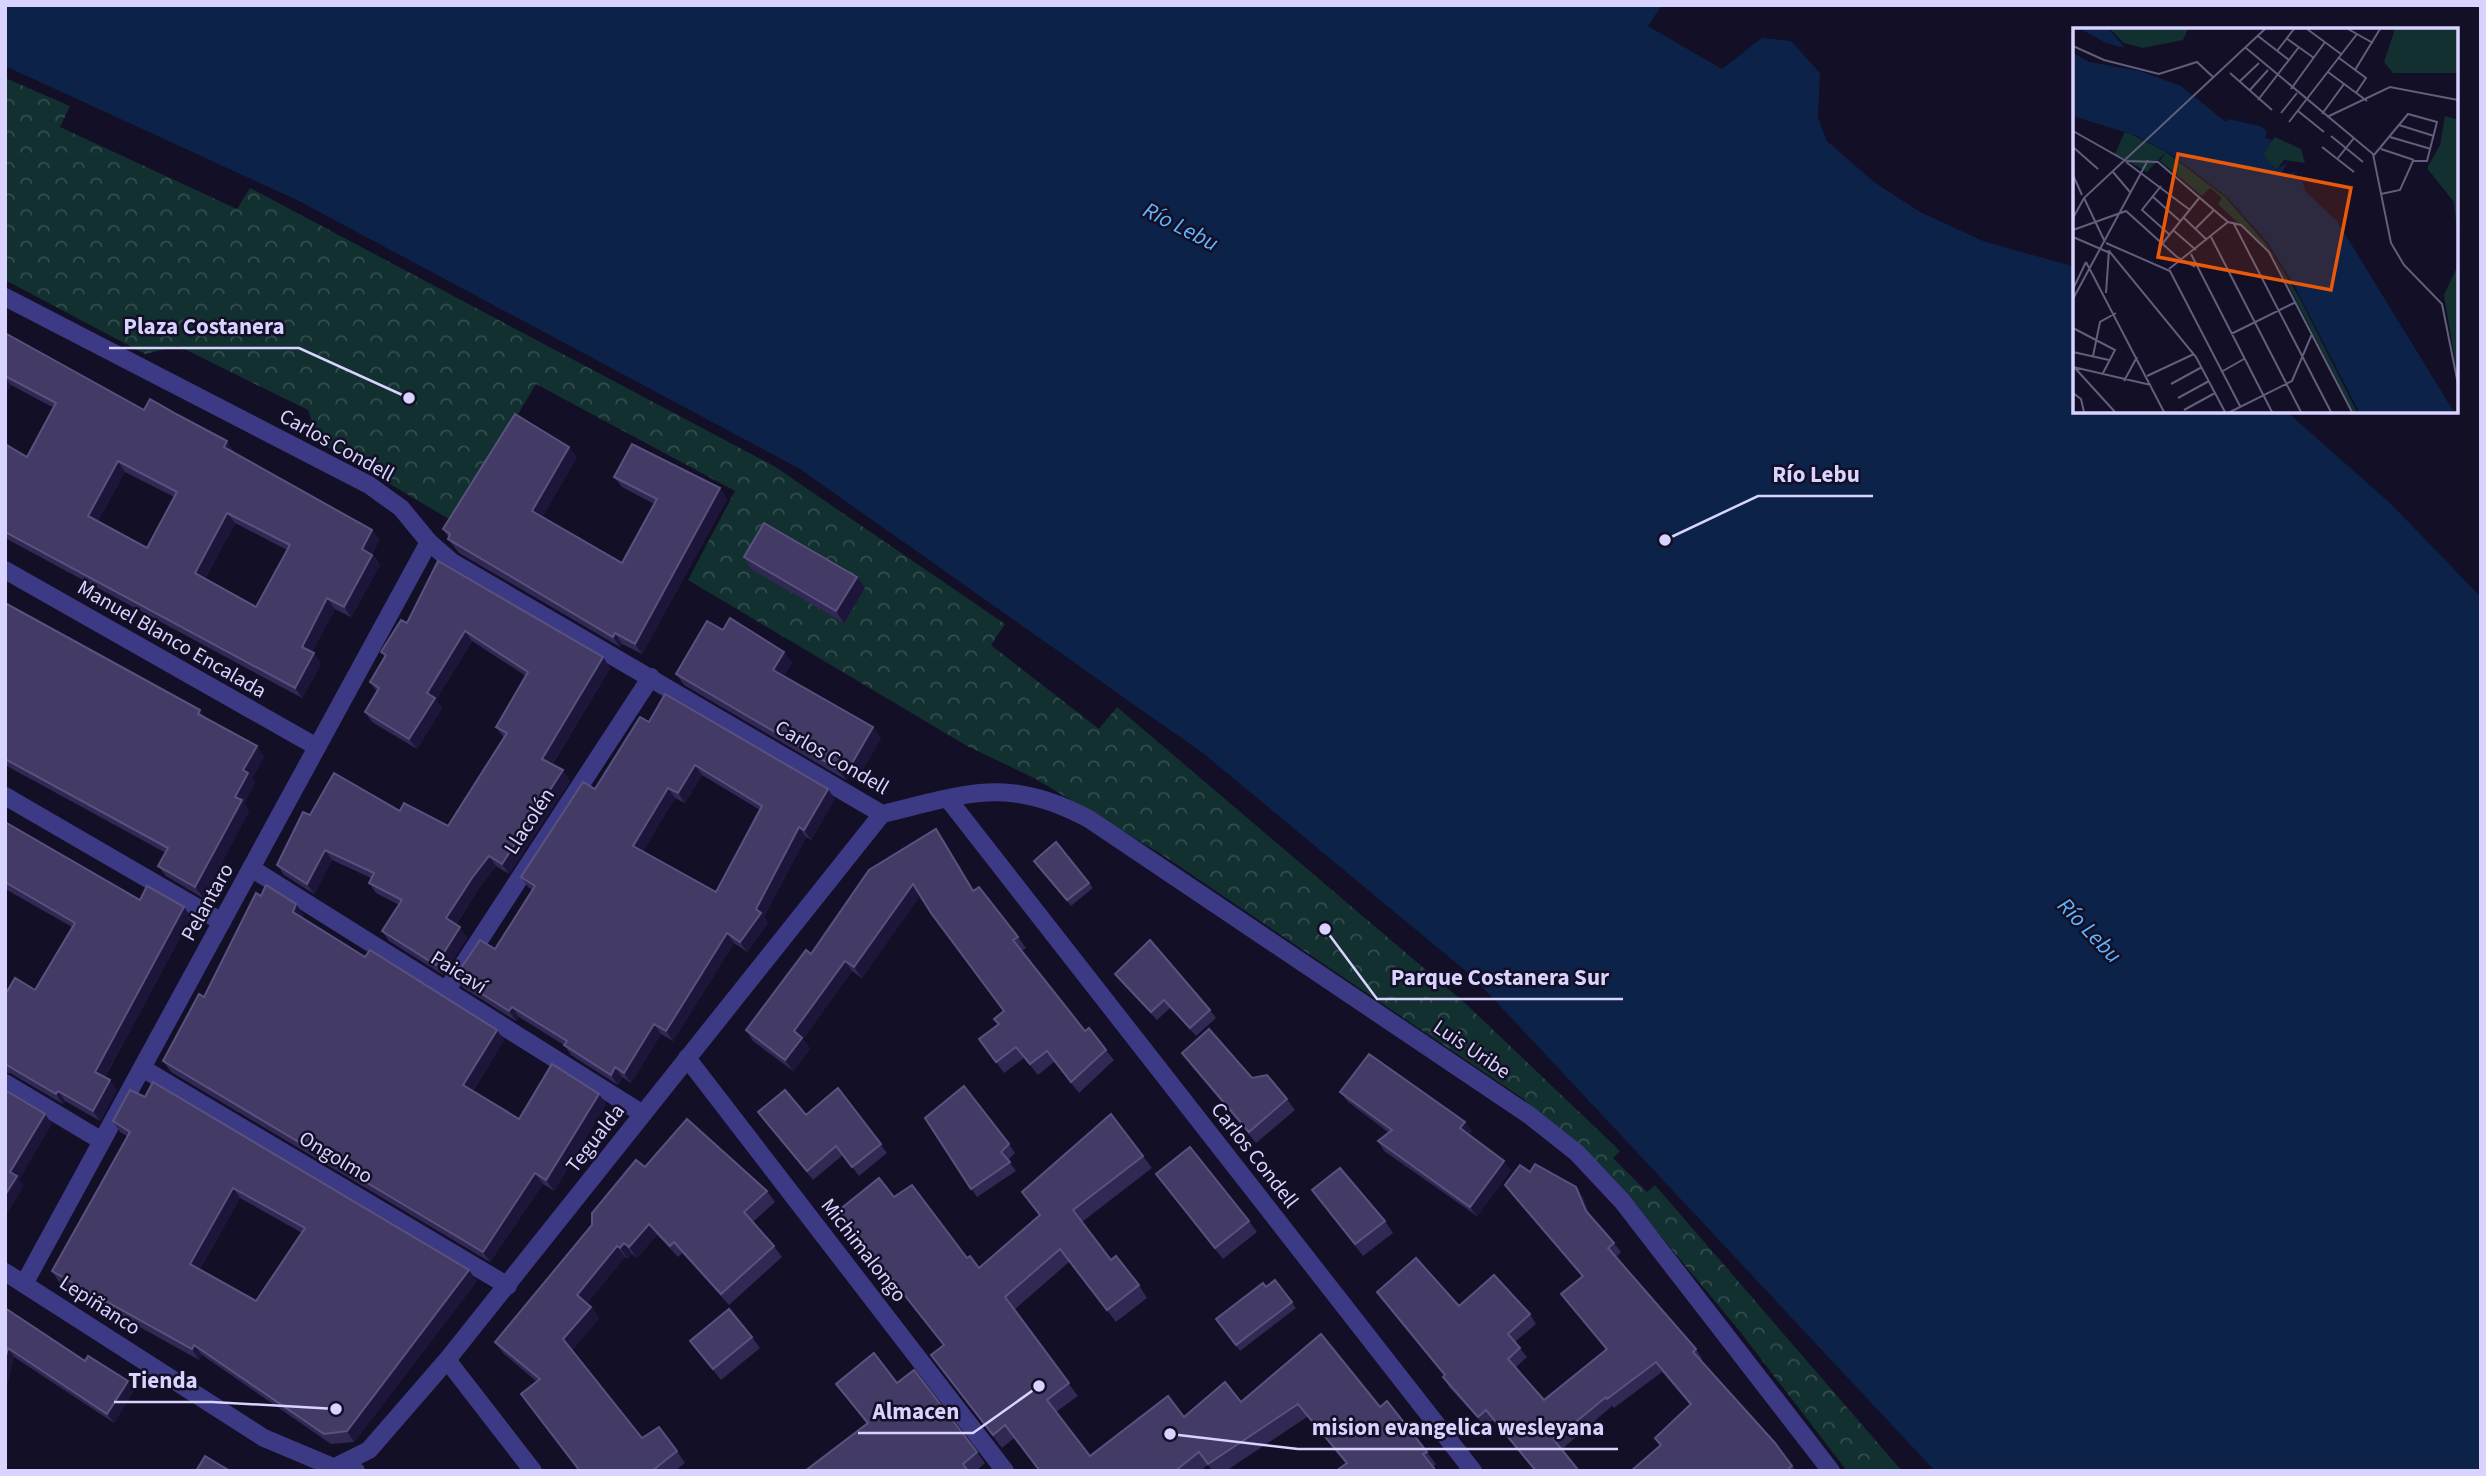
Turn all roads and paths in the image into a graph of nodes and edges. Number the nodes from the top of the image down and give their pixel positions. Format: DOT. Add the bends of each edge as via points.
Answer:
graph roads {
  1 [pos="5,297"];
  2 [pos="429,542"];
  3 [pos="5,570"];
  4 [pos="650,677"];
  5 [pos="317,747"];
  6 [pos="5,796"];
  7 [pos="948,799"];
  8 [pos="882,814"];
  9 [pos="251,868"];
  10 [pos="222,922"];
  11 [pos="446,991"];
  12 [pos="687,1058"];
  13 [pos="142,1068"];
  14 [pos="5,1083"];
  15 [pos="643,1114"];
  16 [pos="102,1141"];
  17 [pos="5,1272"];
  18 [pos="24,1284"];
  19 [pos="508,1286"];
  20 [pos="447,1360"];
  21 [pos="330,1469"];
  22 [pos="356,1471"];
  23 [pos="533,1471"];
  24 [pos="1005,1471"];
  25 [pos="1473,1471"];
  26 [pos="1831,1471"];
  1 -- 2 [label="street, Carlos Condell" via="369,485 401,508"];
  2 -- 4 [label="street, Carlos Condell" via="452,562"];
  2 -- 5 [label="street, Pelantaro"];
  3 -- 5 [label="street, Manuel Blanco Encalada"];
  4 -- 8 [label="street, Carlos Condell"];
  4 -- 11 [label="street, Llacolén"];
  5 -- 9 [label="street, Pelantaro"];
  6 -- 10 [label="street"];
  7 -- 8 [label="street, Carlos Condell"];
  7 -- 25 [label="street, Carlos Condell"];
  7 -- 26 [label="street, Luis Uribe" via="1001,790 1050,800 1078,813 1529,1115 1577,1153 1622,1201"];
  8 -- 12 [label="street, Tegualda"];
  9 -- 10 [label="street, Pelantaro"];
  9 -- 11 [label="street, Paicaví"];
  10 -- 13 [label="street, Pelantaro"];
  11 -- 15 [label="street, Paicaví"];
  12 -- 15 [label="street, Tegualda"];
  12 -- 24 [label="street, Michimalongo"];
  13 -- 16 [label="street, Pelantaro"];
  13 -- 19 [label="street, Ongolmo"];
  14 -- 16 [label="street"];
  15 -- 19 [label="street, Tegualda"];
  16 -- 18 [label="street, Pelantaro"];
  17 -- 18 [label="street, Lepiñanco"];
  18 -- 21 [label="street, Lepiñanco" via="264,1438"];
  19 -- 20 [label="street, Tegualda"];
  20 -- 21 [label="street, Tegualda" via="369,1450"];
  20 -- 23 [label="street"];
  21 -- 22 [label="street, Lepiñanco"];
}
